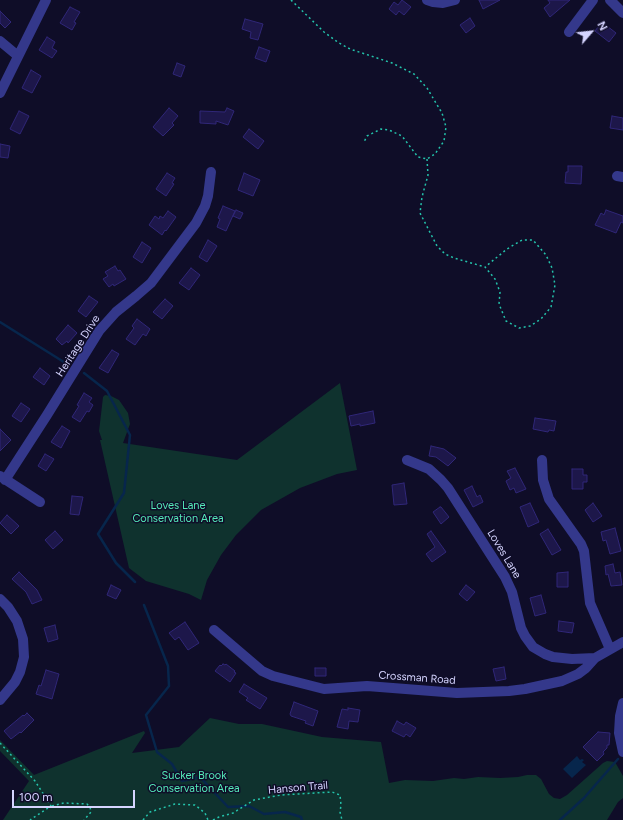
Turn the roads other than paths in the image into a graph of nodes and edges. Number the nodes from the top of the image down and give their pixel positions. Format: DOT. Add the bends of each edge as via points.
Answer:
graph roads {
  1 [pos="46,0"];
  2 [pos="427,0"];
  3 [pos="455,0"];
  4 [pos="592,0"];
  5 [pos="610,0"];
  6 [pos="623,13"];
  7 [pos="569,32"];
  8 [pos="0,41"];
  9 [pos="18,56"];
  10 [pos="0,93"];
  11 [pos="211,172"];
  12 [pos="406,460"];
  13 [pos="542,460"];
  14 [pos="3,478"];
  15 [pos="40,502"];
  16 [pos="0,599"];
  17 [pos="214,630"];
  18 [pos="623,642"];
  19 [pos="610,648"];
  20 [pos="595,658"];
  21 [pos="0,700"];
  22 [pos="623,703"];
  23 [pos="623,752"];
  1 -- 9 [label="street"];
  2 -- 3 [label="street" via="438,3"];
  4 -- 7 [label="street"];
  5 -- 6 [label="street"];
  8 -- 9 [label="street"];
  9 -- 10 [label="street"];
  11 -- 14 [label="street, Heritage Drive" via="205,206 196,222 151,283 116,312 102,328"];
  12 -- 20 [label="street, Loves Lane" via="429,469 448,488 507,581 521,628 533,647 553,657"];
  13 -- 19 [label="street" via="543,480 549,499 584,551 590,603"];
  14 -- 15 [label="street"];
  16 -- 21 [label="street" via="17,621 23,639 24,657 15,682"];
  17 -- 20 [label="street, Crossman Road" via="262,671 324,689 366,686 457,693 509,691 570,678 583,672"];
  18 -- 19 [label="street, Crossman Road"];
  19 -- 20 [label="street, Crossman Road"];
  22 -- 23 [label="street" via="619,733"];
}
